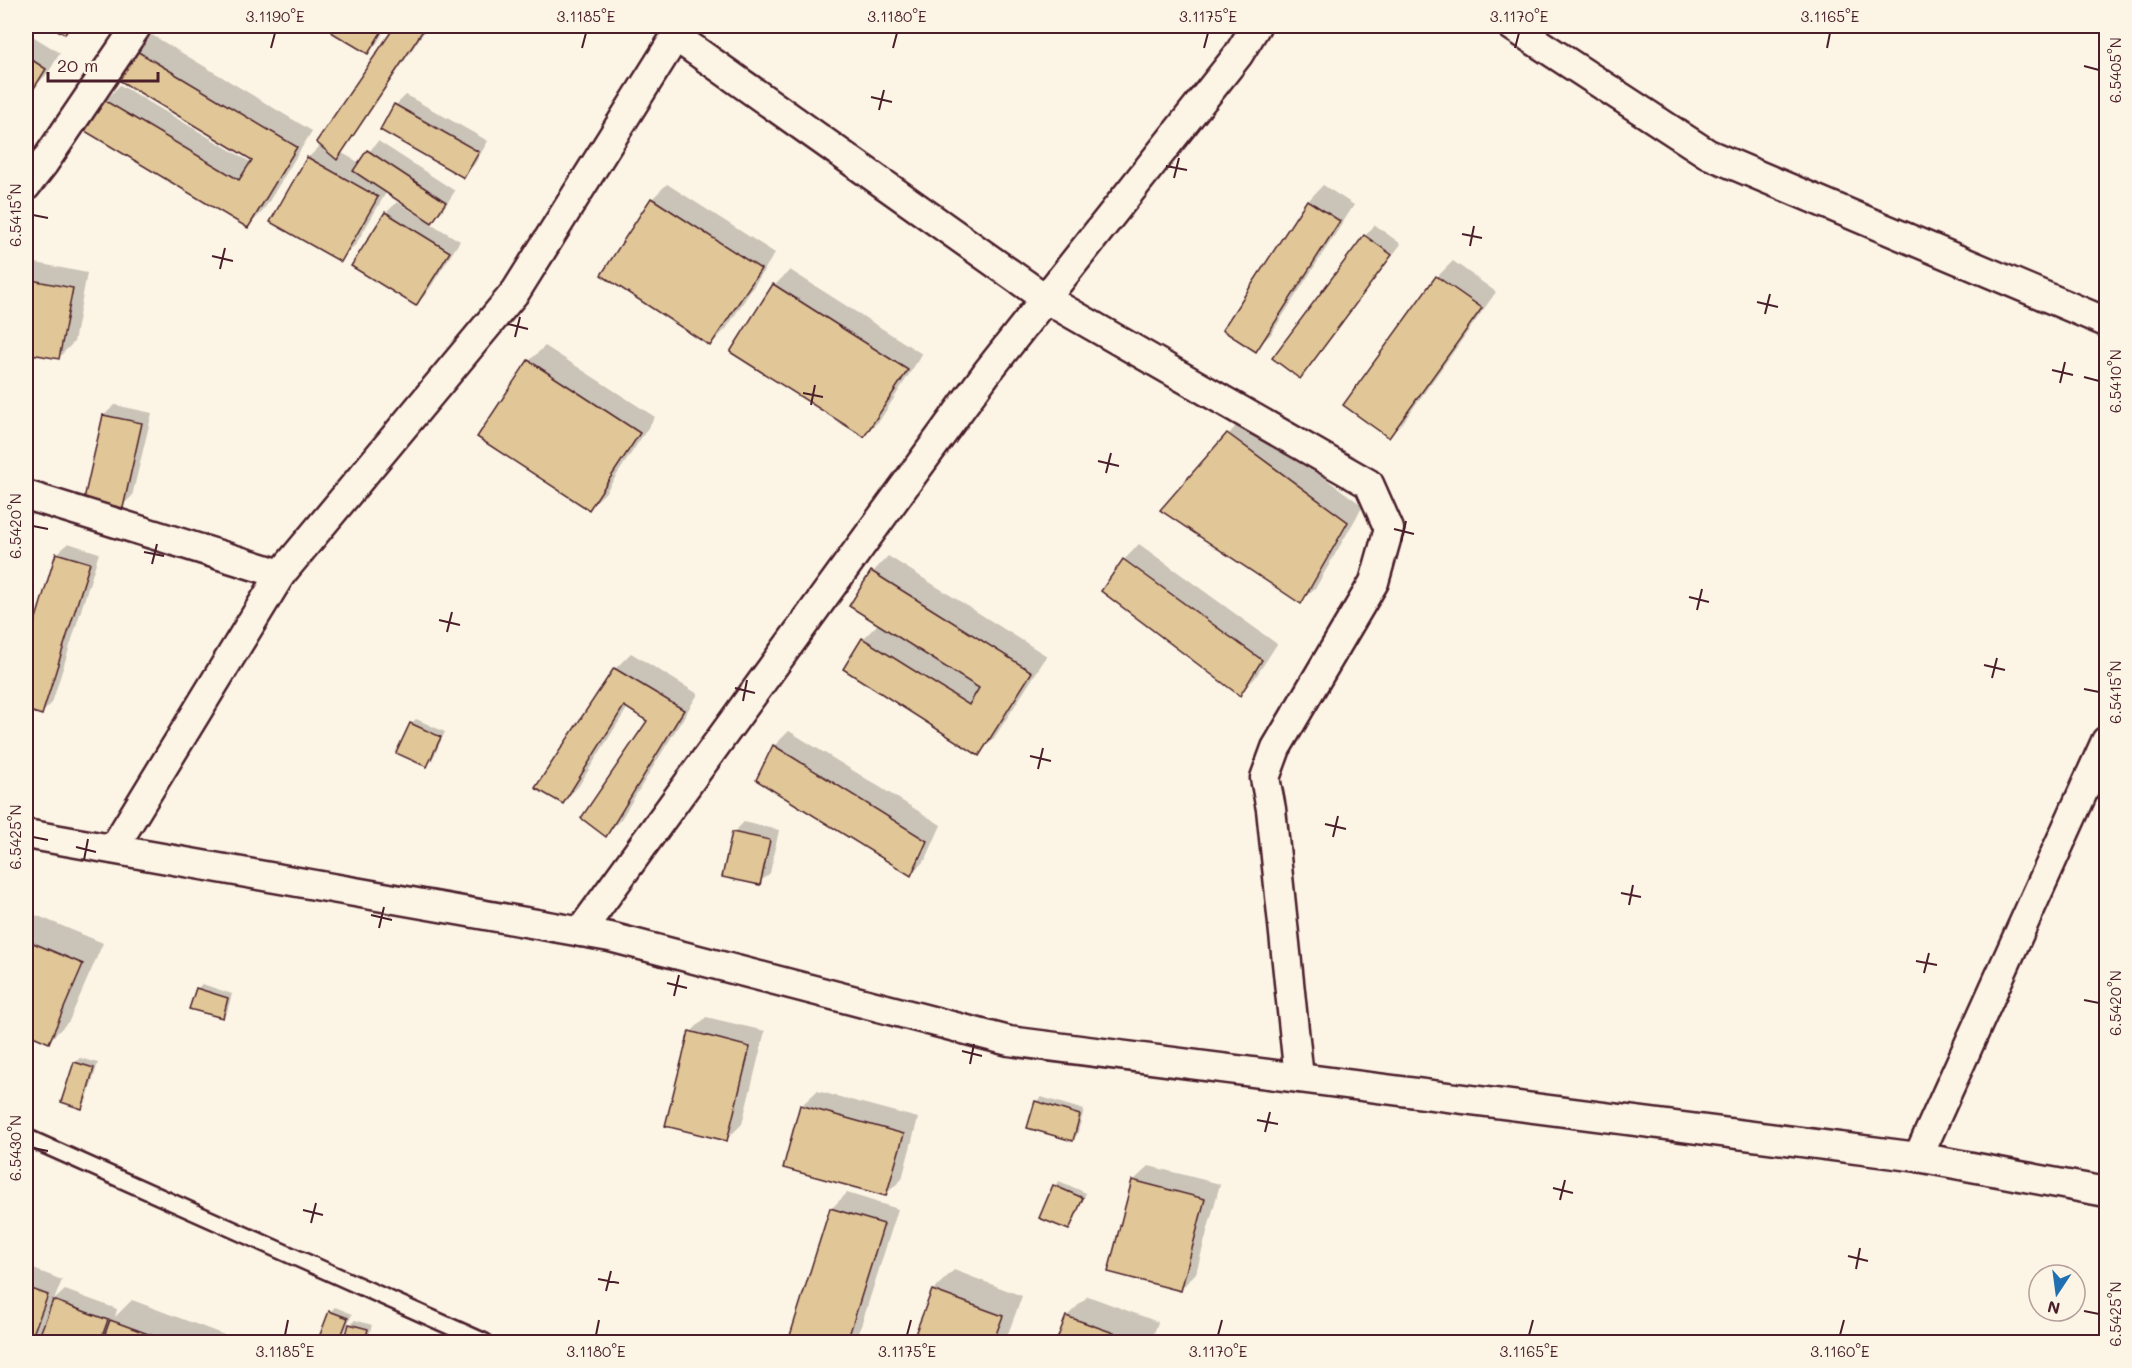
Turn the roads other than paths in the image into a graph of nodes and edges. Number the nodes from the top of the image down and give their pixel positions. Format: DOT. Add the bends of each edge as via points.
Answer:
graph roads {
  1 [pos="137,26"];
  2 [pos="1256,26"];
  3 [pos="1512,26"];
  4 [pos="679,31"];
  5 [pos="26,186"];
  6 [pos="1046,299"];
  7 [pos="2106,322"];
  8 [pos="26,495"];
  9 [pos="281,574"];
  10 [pos="2106,741"];
  11 [pos="26,834"];
  12 [pos="113,849"];
  13 [pos="580,932"];
  14 [pos="1299,1078"];
  15 [pos="26,1137"];
  16 [pos="1918,1157"];
  17 [pos="2106,1192"];
  18 [pos="485,1342"];
  1 -- 5 [label="street"];
  2 -- 6 [label="street" via="1238,55"];
  3 -- 7 [label="street" via="1708,154"];
  4 -- 6 [label="street"];
  4 -- 9 [label="street" via="516,291"];
  6 -- 13 [label="street" via="988,371"];
  6 -- 14 [label="street" via="1369,484 1389,529 1374,582 1275,747 1265,778"];
  8 -- 9 [label="street"];
  9 -- 12 [label="street"];
  10 -- 16 [label="street"];
  11 -- 12 [label="street"];
  12 -- 13 [label="street"];
  13 -- 14 [label="street" via="1009,1041"];
  14 -- 16 [label="street"];
  15 -- 18 [label="lane"];
  16 -- 17 [label="street"];
}
